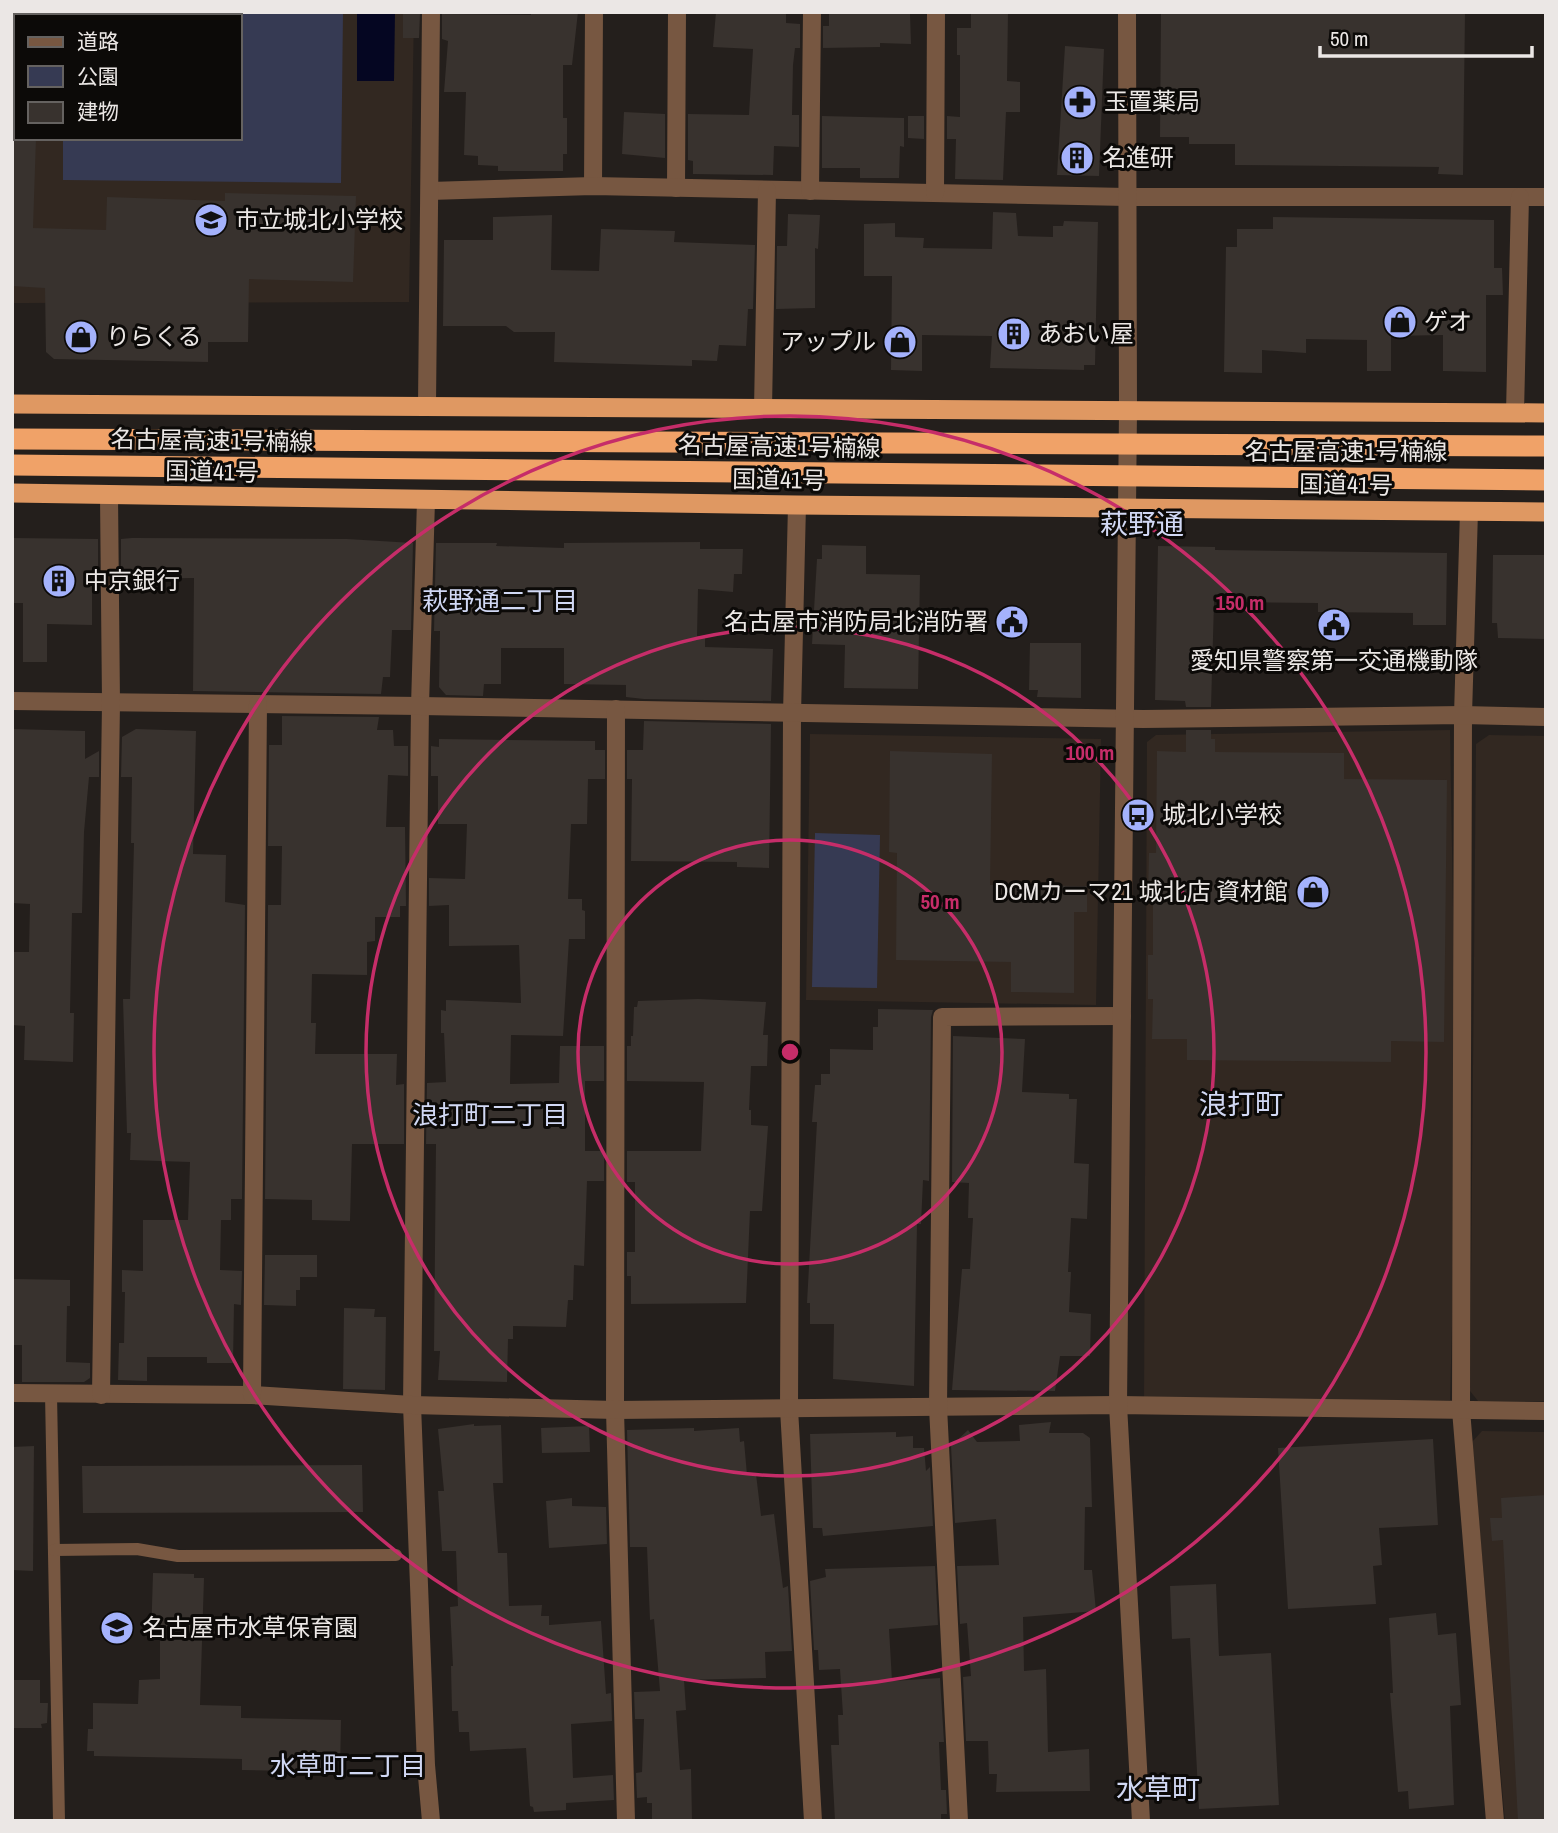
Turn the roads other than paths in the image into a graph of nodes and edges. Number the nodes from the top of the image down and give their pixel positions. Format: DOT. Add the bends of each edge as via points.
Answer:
graph roads {
  1 [pos="431,12"];
  2 [pos="594,12"];
  3 [pos="677,12"];
  4 [pos="813,12"];
  5 [pos="936,12"];
  6 [pos="1127,12"];
  7 [pos="593,186"];
  8 [pos="676,188"];
  9 [pos="767,190"];
  10 [pos="430,191"];
  11 [pos="810,191"];
  12 [pos="935,193"];
  13 [pos="1127,197"];
  14 [pos="1520,197"];
  15 [pos="1546,197"];
  16 [pos="12,404"];
  17 [pos="427,405"];
  18 [pos="763,409"];
  19 [pos="1128,410"];
  20 [pos="1515,413"];
  21 [pos="1546,413"];
  22 [pos="12,439"];
  23 [pos="1546,446"];
  24 [pos="12,466"];
  25 [pos="1546,480"];
  26 [pos="12,493"];
  27 [pos="109,495"];
  28 [pos="426,500"];
  29 [pos="797,505"];
  30 [pos="1126,508"];
  31 [pos="1469,511"];
  32 [pos="1546,512"];
  33 [pos="12,701"];
  34 [pos="111,703"];
  35 [pos="258,704"];
  36 [pos="420,706"];
  37 [pos="616,709"];
  38 [pos="792,715"];
  39 [pos="1463,716"];
  40 [pos="1546,717"];
  41 [pos="1125,719"];
  42 [pos="1122,1016"];
  43 [pos="12,1393"];
  44 [pos="51,1394"];
  45 [pos="101,1395"];
  46 [pos="252,1395"];
  47 [pos="412,1405"];
  48 [pos="1118,1405"];
  49 [pos="938,1406"];
  50 [pos="789,1409"];
  51 [pos="615,1410"];
  52 [pos="1461,1410"];
  53 [pos="1546,1411"];
  54 [pos="54,1550"];
  55 [pos="396,1555"];
  56 [pos="1490,1820"];
  57 [pos="59,1821"];
  58 [pos="431,1821"];
  59 [pos="626,1821"];
  60 [pos="813,1821"];
  61 [pos="959,1821"];
  62 [pos="1141,1821"];
  1 -- 10 [label="street"];
  2 -- 7 [label="street"];
  3 -- 8 [label="street"];
  4 -- 11 [label="street"];
  5 -- 12 [label="street"];
  6 -- 13 [label="street"];
  7 -- 8 [label="street"];
  7 -- 10 [label="street"];
  8 -- 9 [label="street"];
  9 -- 11 [label="street"];
  9 -- 18 [label="street"];
  10 -- 17 [label="street"];
  11 -- 12 [label="street"];
  12 -- 13 [label="street"];
  13 -- 14 [label="street"];
  13 -- 19 [label="street"];
  14 -- 15 [label="street"];
  14 -- 20 [label="street"];
  16 -- 17 [label="highway"];
  17 -- 18 [label="highway"];
  18 -- 19 [label="highway"];
  19 -- 20 [label="highway"];
  19 -- 30 [label="street"];
  20 -- 21 [label="highway"];
  22 -- 23 [label="highway, 名古屋高速1号楠線"];
  24 -- 25 [label="highway, 名古屋高速1号楠線"];
  26 -- 27 [label="highway, 国道41号"];
  27 -- 28 [label="highway, 国道41号"];
  27 -- 34 [label="street"];
  28 -- 29 [label="highway, 国道41号"];
  28 -- 36 [label="street"];
  29 -- 30 [label="highway, 国道41号"];
  29 -- 38 [label="street"];
  30 -- 31 [label="highway, 国道41号"];
  30 -- 41 [label="street"];
  31 -- 32 [label="highway, 国道41号"];
  31 -- 39 [label="street"];
  33 -- 34 [label="street"];
  34 -- 35 [label="street"];
  34 -- 45 [label="street"];
  35 -- 36 [label="street"];
  35 -- 46 [label="street"];
  36 -- 37 [label="street"];
  36 -- 47 [label="street"];
  37 -- 38 [label="street"];
  37 -- 51 [label="street"];
  38 -- 41 [label="street"];
  38 -- 50 [label="street"];
  39 -- 40 [label="street"];
  39 -- 41 [label="street"];
  39 -- 52 [label="street"];
  41 -- 42 [label="street"];
  42 -- 48 [label="street"];
  42 -- 49 [label="street" via="942,1017"];
  43 -- 44 [label="street"];
  44 -- 45 [label="street"];
  44 -- 54 [label="lane"];
  45 -- 46 [label="street"];
  46 -- 47 [label="street"];
  47 -- 51 [label="street"];
  47 -- 58 [label="street"];
  48 -- 49 [label="street"];
  48 -- 52 [label="street"];
  48 -- 62 [label="street"];
  49 -- 50 [label="street"];
  49 -- 61 [label="street"];
  50 -- 51 [label="street"];
  50 -- 60 [label="street"];
  51 -- 59 [label="street"];
  52 -- 53 [label="street"];
  52 -- 56 [label="street"];
  54 -- 55 [label="lane" via="136,1549 178,1556"];
  54 -- 57 [label="lane"];
}
